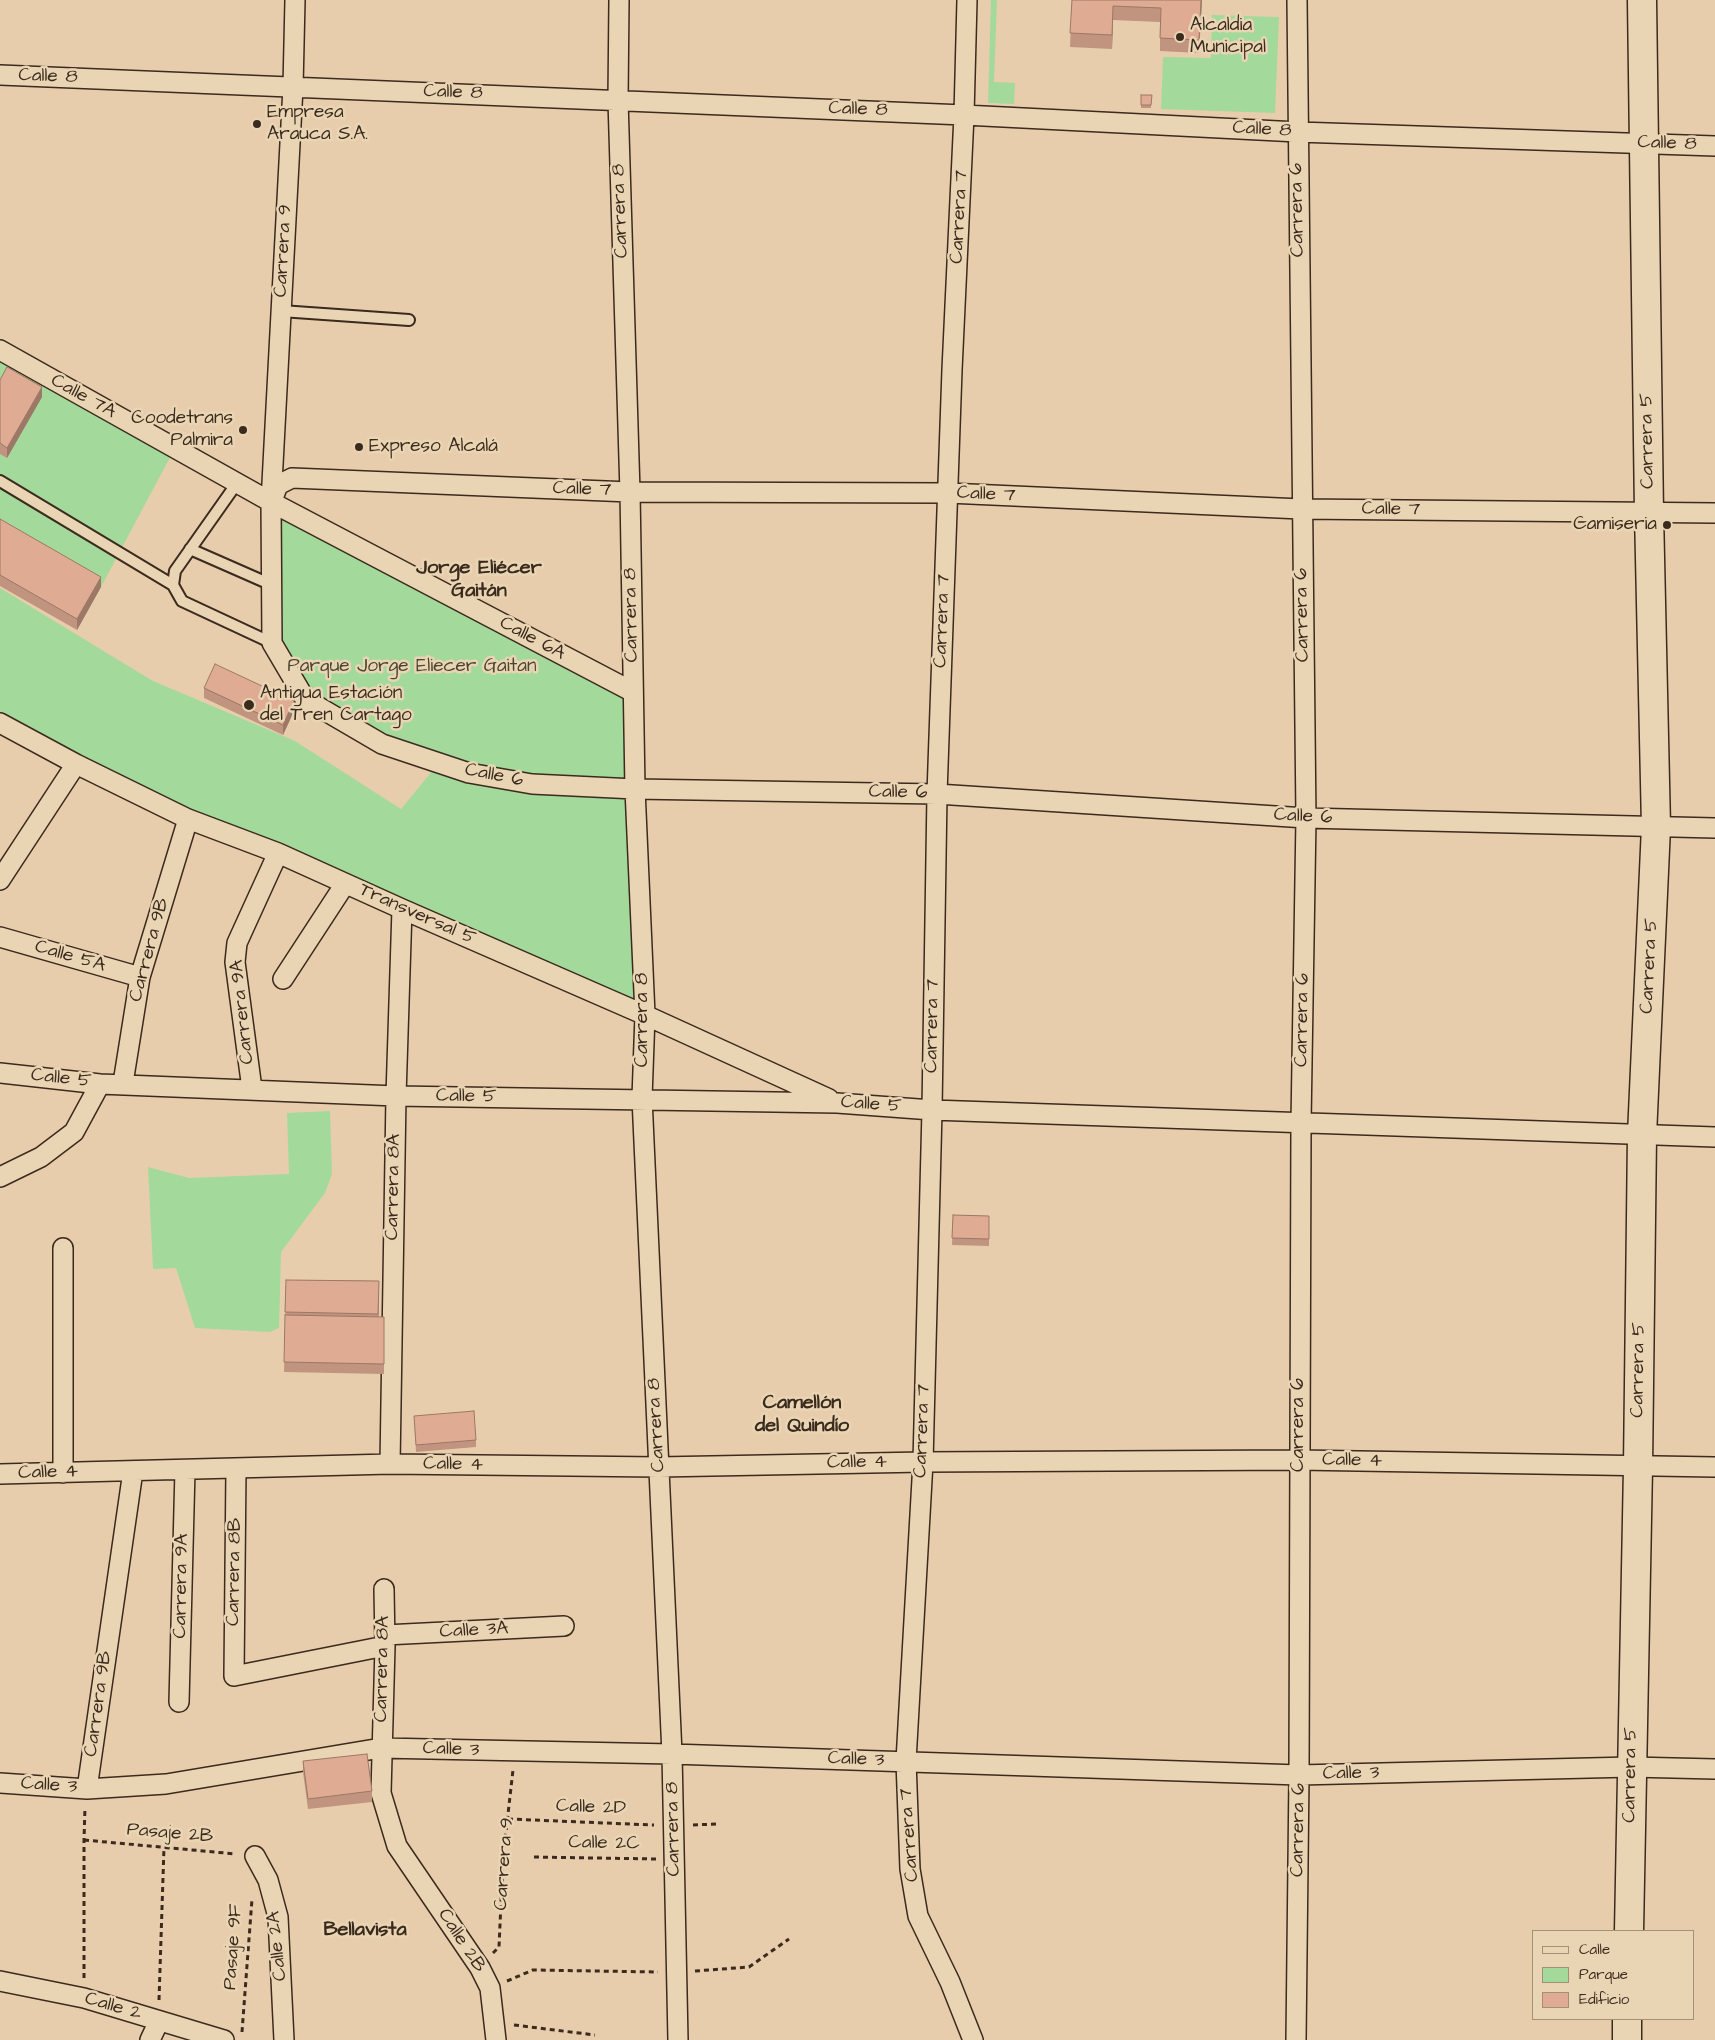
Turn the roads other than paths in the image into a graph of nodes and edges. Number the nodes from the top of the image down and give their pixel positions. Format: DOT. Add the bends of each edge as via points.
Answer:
graph roads {
  1 [pos="295,0"];
  2 [pos="619,0"];
  3 [pos="967,0"];
  4 [pos="1298,0"];
  5 [pos="1642,0"];
  6 [pos="0,75"];
  7 [pos="293,87"];
  8 [pos="618,100"];
  9 [pos="964,115"];
  10 [pos="1298,132"];
  11 [pos="1643,143"];
  12 [pos="1715,146"];
  13 [pos="281,311"];
  14 [pos="409,320"];
  15 [pos="0,350"];
  16 [pos="0,481"];
  17 [pos="237,483"];
  18 [pos="630,492"];
  19 [pos="948,493"];
  20 [pos="271,502"];
  21 [pos="1302,509"];
  22 [pos="1649,512"];
  23 [pos="1715,513"];
  24 [pos="190,549"];
  25 [pos="174,585"];
  26 [pos="272,585"];
  27 [pos="272,643"];
  28 [pos="633,692"];
  29 [pos="0,723"];
  30 [pos="76,764"];
  31 [pos="635,789"];
  32 [pos="937,794"];
  33 [pos="1306,818"];
  34 [pos="188,819"];
  35 [pos="1656,827"];
  36 [pos="1715,828"];
  37 [pos="278,853"];
  38 [pos="0,880"];
  39 [pos="345,884"];
  40 [pos="402,909"];
  41 [pos="0,937"];
  42 [pos="140,977"];
  43 [pos="284,979"];
  44 [pos="644,1015"];
  45 [pos="0,1073"];
  46 [pos="123,1083"];
  47 [pos="100,1084"];
  48 [pos="252,1089"];
  49 [pos="396,1096"];
  50 [pos="642,1098"];
  51 [pos="837,1103"];
  52 [pos="932,1110"];
  53 [pos="1301,1123"];
  54 [pos="1642,1135"];
  55 [pos="1715,1137"];
  56 [pos="0,1177"];
  57 [pos="63,1248"];
  58 [pos="1299,1460"];
  59 [pos="923,1462"];
  60 [pos="390,1464"];
  61 [pos="659,1467"];
  62 [pos="1638,1467"];
  63 [pos="1715,1467"];
  64 [pos="236,1468"];
  65 [pos="185,1470"];
  66 [pos="133,1471"];
  67 [pos="64,1473"];
  68 [pos="0,1474"];
  69 [pos="384,1589"];
  70 [pos="564,1626"];
  71 [pos="385,1641"];
  72 [pos="234,1676"];
  73 [pos="179,1702"];
  74 [pos="381,1748"];
  75 [pos="672,1754"];
  76 [pos="906,1761"];
  77 [pos="1631,1767"];
  78 [pos="1715,1769"];
  79 [pos="1299,1775"];
  80 [pos="0,1783"];
  81 [pos="86,1789"];
  82 [pos="255,1856"];
  83 [pos="1628,1930"];
  84 [pos="0,1981"];
  85 [pos="1627,2020"];
  86 [pos="159,2021"];
  87 [pos="496,2031"];
  88 [pos="150,2040"];
  89 [pos="224,2040"];
  90 [pos="284,2040"];
  91 [pos="678,2040"];
  92 [pos="973,2040"];
  93 [pos="1296,2040"];
  94 [pos="1627,2040"];
  1 -- 7 [label="street, Carrera 9"];
  2 -- 8 [label="street, Carrera 8"];
  3 -- 9 [label="street, Carrera 7"];
  4 -- 10 [label="street, Carrera 6"];
  5 -- 11 [label="main road, Carrera 5"];
  6 -- 7 [label="street, Calle 8"];
  7 -- 8 [label="street, Calle 8"];
  7 -- 13 [label="street, Carrera 9"];
  8 -- 9 [label="street, Calle 8"];
  8 -- 18 [label="street, Carrera 8"];
  9 -- 10 [label="street, Calle 8"];
  9 -- 19 [label="street, Carrera 7"];
  10 -- 11 [label="street, Calle 8"];
  10 -- 21 [label="street, Carrera 6"];
  11 -- 12 [label="street, Calle 8"];
  11 -- 22 [label="main road, Carrera 5"];
  13 -- 14 [label="lane"];
  13 -- 20 [label="street, Carrera 9"];
  15 -- 17 [label="street, Calle 7A"];
  16 -- 25 [label="lane"];
  17 -- 20 [label="street, Calle 7A"];
  17 -- 24 [label="lane"];
  18 -- 19 [label="street, Calle 7"];
  18 -- 20 [label="street, Calle 7" via="292,478 278,485"];
  18 -- 28 [label="street, Carrera 8"];
  19 -- 21 [label="street, Calle 7"];
  19 -- 32 [label="street, Carrera 7"];
  20 -- 26 [label="street"];
  20 -- 28 [label="street, Calle 6A"];
  21 -- 22 [label="street, Calle 7"];
  21 -- 33 [label="street, Carrera 6"];
  22 -- 23 [label="street, Calle 7"];
  22 -- 35 [label="main road, Carrera 5"];
  24 -- 25 [label="lane" via="175,572"];
  24 -- 26 [label="lane"];
  25 -- 27 [label="lane" via="182,601"];
  26 -- 27 [label="street"];
  27 -- 31 [label="street, Calle 6" via="305,699 382,744 478,775 532,784"];
  28 -- 31 [label="street, Carrera 8"];
  29 -- 30 [label="street, Transversal 5"];
  30 -- 34 [label="street, Transversal 5"];
  30 -- 38 [label="street"];
  31 -- 32 [label="street, Calle 6"];
  31 -- 44 [label="street, Carrera 8"];
  32 -- 33 [label="street, Calle 6"];
  32 -- 52 [label="street, Carrera 7"];
  33 -- 35 [label="street, Calle 6"];
  33 -- 53 [label="street, Carrera 6"];
  34 -- 37 [label="street, Transversal 5"];
  34 -- 42 [label="street, Carrera 9B"];
  35 -- 36 [label="street, Calle 6"];
  35 -- 54 [label="main road, Carrera 5"];
  37 -- 39 [label="street, Transversal 5"];
  37 -- 48 [label="street, Carrera 9A" via="237,943 235,962"];
  39 -- 40 [label="street, Transversal 5"];
  39 -- 43 [label="street"];
  40 -- 44 [label="street, Transversal 5"];
  40 -- 49 [label="street, Carrera 8A"];
  41 -- 42 [label="street, Calle 5A"];
  42 -- 46 [label="street, Carrera 9B"];
  44 -- 50 [label="street, Carrera 8"];
  44 -- 51 [label="street, Transversal 5"];
  45 -- 47 [label="street, Calle 5"];
  46 -- 47 [label="street, Calle 5"];
  46 -- 48 [label="street, Calle 5"];
  47 -- 56 [label="street" via="74,1132 42,1157"];
  48 -- 49 [label="street, Calle 5"];
  49 -- 50 [label="street, Calle 5"];
  49 -- 60 [label="street, Carrera 8A"];
  50 -- 51 [label="street, Calle 5"];
  50 -- 61 [label="street, Carrera 8"];
  51 -- 52 [label="street, Calle 5"];
  52 -- 53 [label="street, Calle 5"];
  52 -- 59 [label="street, Carrera 7"];
  53 -- 54 [label="street, Calle 5"];
  53 -- 58 [label="street, Carrera 6"];
  54 -- 55 [label="street, Calle 5"];
  54 -- 62 [label="main road, Carrera 5"];
  57 -- 67 [label="street"];
  58 -- 59 [label="street, Calle 4"];
  58 -- 62 [label="street, Calle 4"];
  58 -- 79 [label="street, Carrera 6"];
  59 -- 61 [label="street, Calle 4"];
  59 -- 76 [label="street, Carrera 7"];
  60 -- 61 [label="street, Calle 4"];
  60 -- 64 [label="street, Calle 4"];
  61 -- 75 [label="street, Carrera 8"];
  62 -- 63 [label="street, Calle 4"];
  62 -- 77 [label="main road, Carrera 5"];
  64 -- 65 [label="street, Calle 4"];
  64 -- 72 [label="street, Carrera 8B"];
  65 -- 66 [label="street, Calle 4"];
  65 -- 73 [label="street, Carrera 9A"];
  66 -- 67 [label="street, Calle 4"];
  66 -- 81 [label="street, Carrera 9B"];
  67 -- 68 [label="street, Calle 4"];
  69 -- 71 [label="street, Carrera 8A"];
  70 -- 71 [label="street, Calle 3A"];
  71 -- 72 [label="street, Calle 3A"];
  71 -- 74 [label="street, Carrera 8A"];
  74 -- 75 [label="street, Calle 3"];
  74 -- 81 [label="street, Calle 3" via="166,1784"];
  74 -- 87 [label="street, Calle 2B" via="381,1793 398,1846 480,1968 490,1988"];
  75 -- 76 [label="street, Calle 3"];
  75 -- 91 [label="street, Carrera 8"];
  76 -- 79 [label="street, Calle 3"];
  76 -- 92 [label="street, Carrera 7" via="910,1869 918,1916"];
  77 -- 78 [label="street, Calle 3"];
  77 -- 79 [label="street, Calle 3"];
  77 -- 83 [label="main road, Carrera 5"];
  79 -- 93 [label="street, Carrera 6"];
  80 -- 81 [label="street, Calle 3"];
  82 -- 90 [label="street, Calle 2A" via="268,1880 278,1917"];
  84 -- 86 [label="street, Calle 2" via="84,1998"];
  85 -- 94 [label="main road"];
  86 -- 88 [label="street"];
  86 -- 89 [label="street, Calle 2"];
}
